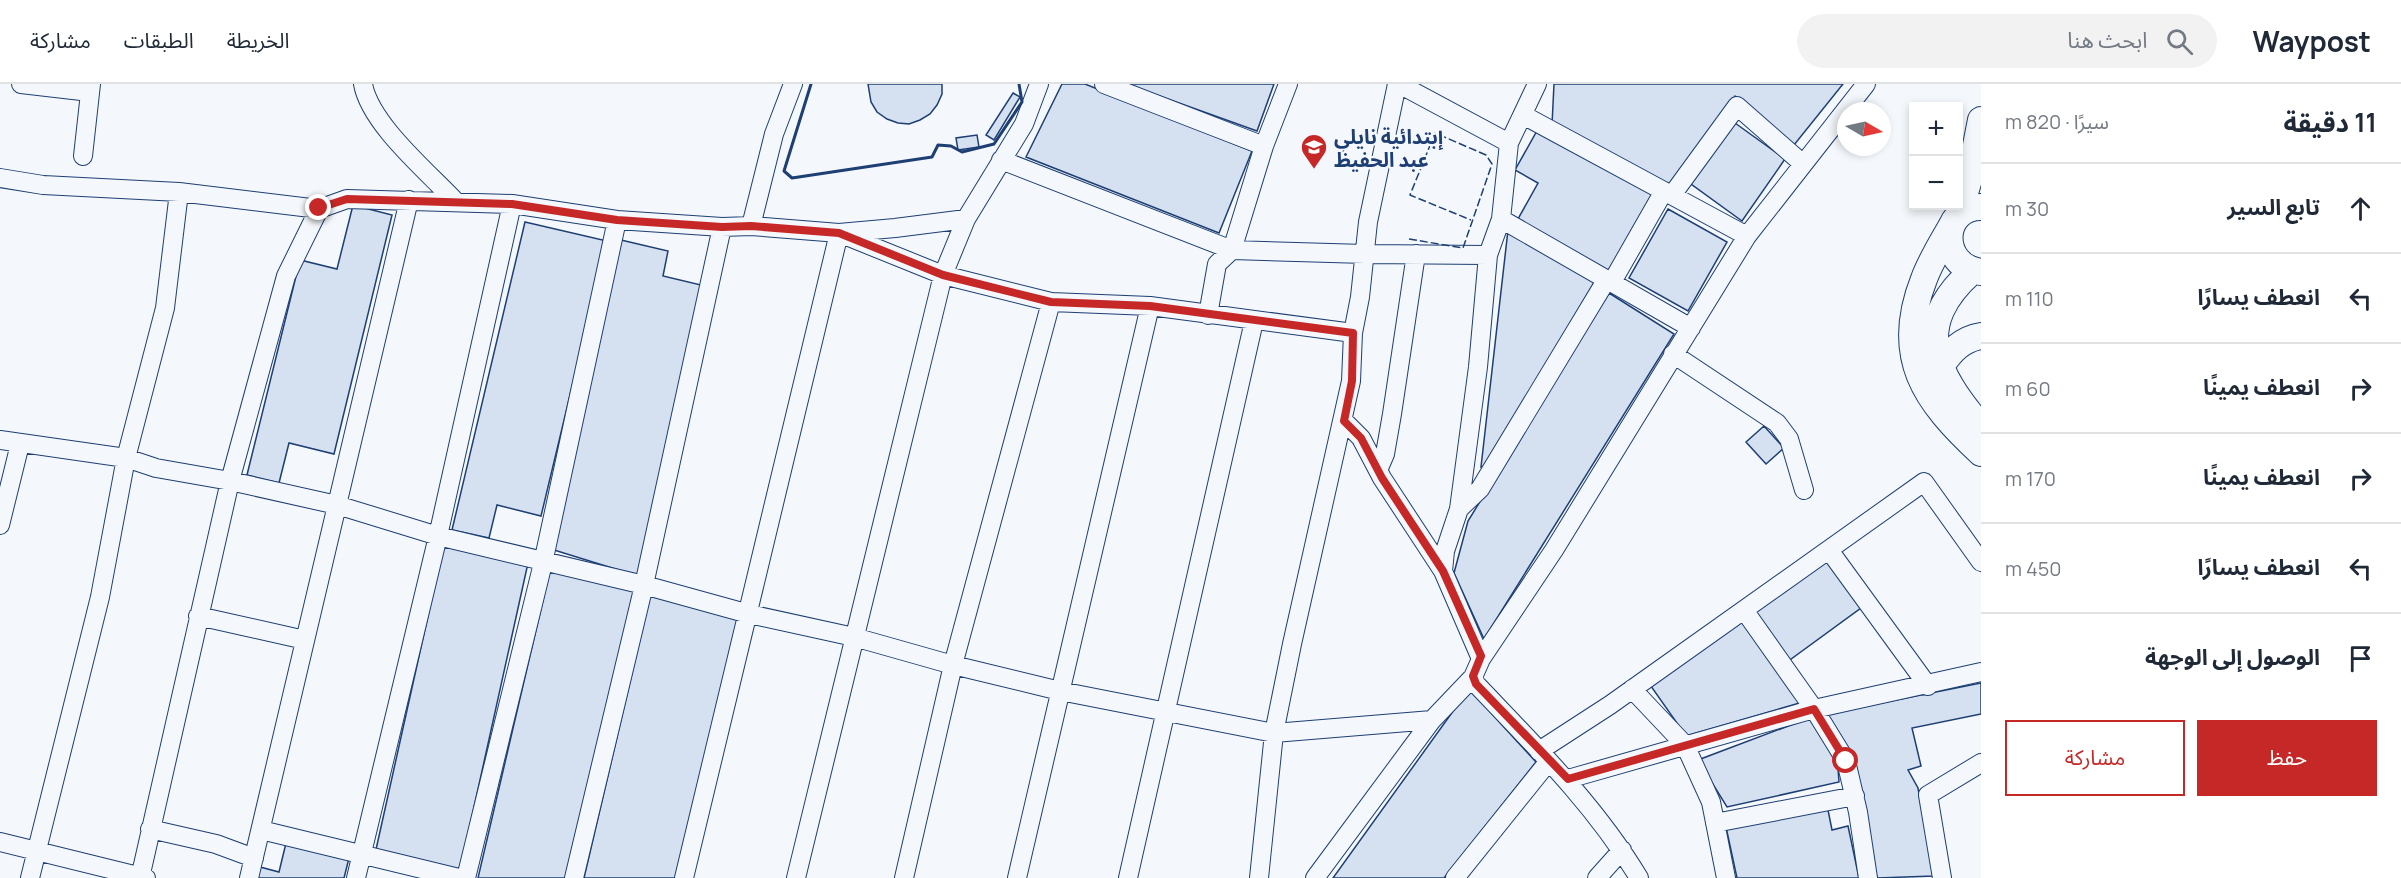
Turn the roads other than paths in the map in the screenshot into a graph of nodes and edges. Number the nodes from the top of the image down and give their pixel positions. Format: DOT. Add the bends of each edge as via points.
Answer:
graph roads {
  1 [pos="21,84"];
  2 [pos="363,84"];
  3 [pos="793,84"];
  4 [pos="1039,84"];
  5 [pos="1104,84"];
  6 [pos="1288,84"];
  7 [pos="1398,84"];
  8 [pos="1537,84"];
  9 [pos="1866,84"];
  10 [pos="90,88"];
  11 [pos="1523,115"];
  12 [pos="1981,120"];
  13 [pos="1509,143"];
  14 [pos="1264,146"];
  15 [pos="83,156"];
  16 [pos="1001,160"];
  17 [pos="1802,163"];
  18 [pos="0,178"];
  19 [pos="178,192"];
  20 [pos="1668,193"];
  21 [pos="409,200"];
  22 [pos="456,202"];
  23 [pos="512,204"];
  24 [pos="319,208"];
  25 [pos="1964,216"];
  26 [pos="966,219"];
  27 [pos="1502,219"];
  28 [pos="617,220"];
  29 [pos="751,226"];
  30 [pos="722,227"];
  31 [pos="839,233"];
  32 [pos="1747,236"];
  33 [pos="1232,249"];
  34 [pos="1365,254"];
  35 [pos="1416,255"];
  36 [pos="1488,255"];
  37 [pos="1976,271"];
  38 [pos="943,275"];
  39 [pos="1610,281"];
  40 [pos="1051,302"];
  41 [pos="1150,306"];
  42 [pos="1208,315"];
  43 [pos="1254,321"];
  44 [pos="1691,328"];
  45 [pos="1353,333"];
  46 [pos="1981,336"];
  47 [pos="1673,354"];
  48 [pos="1941,366"];
  49 [pos="1344,421"];
  50 [pos="1981,427"];
  51 [pos="0,440"];
  52 [pos="20,444"];
  53 [pos="1981,453"];
  54 [pos="126,458"];
  55 [pos="1379,468"];
  56 [pos="230,481"];
  57 [pos="1804,490"];
  58 [pos="337,505"];
  59 [pos="1459,509"];
  60 [pos="0,525"];
  61 [pos="438,536"];
  62 [pos="1829,550"];
  63 [pos="1981,562"];
  64 [pos="543,563"];
  65 [pos="1443,571"];
  66 [pos="644,585"];
  67 [pos="1744,610"];
  68 [pos="749,614"];
  69 [pos="198,616"];
  70 [pos="854,637"];
  71 [pos="305,639"];
  72 [pos="1481,659"];
  73 [pos="953,666"];
  74 [pos="1981,672"];
  75 [pos="1473,676"];
  76 [pos="1928,686"];
  77 [pos="1632,689"];
  78 [pos="1060,691"];
  79 [pos="1814,709"];
  80 [pos="1166,710"];
  81 [pos="1432,720"];
  82 [pos="1275,733"];
  83 [pos="1685,745"];
  84 [pos="1544,756"];
  85 [pos="1981,763"];
  86 [pos="1568,779"];
  87 [pos="1855,796"];
  88 [pos="1715,823"];
  89 [pos="150,829"];
  90 [pos="261,830"];
  91 [pos="0,842"];
  92 [pos="37,850"];
  93 [pos="1622,850"];
  94 [pos="362,854"];
  95 [pos="254,858"];
  96 [pos="142,877"];
  97 [pos="30,878"];
  98 [pos="249,878"];
  99 [pos="356,878"];
  100 [pos="459,878"];
  101 [pos="465,878"];
  102 [pos="574,878"];
  103 [pos="684,878"];
  104 [pos="796,878"];
  105 [pos="904,878"];
  106 [pos="1017,878"];
  107 [pos="1128,878"];
  108 [pos="1259,878"];
  109 [pos="1315,878"];
  110 [pos="1455,878"];
  111 [pos="1597,878"];
  112 [pos="1639,878"];
  113 [pos="1726,878"];
  114 [pos="1868,878"];
  115 [pos="1942,878"];
  1 -- 10 [label="street"];
  2 -- 22 [label="street" via="384,128"];
  3 -- 29 [label="street" via="774,134"];
  4 -- 16 [label="street" via="1024,124"];
  5 -- 14 [label="street"];
  6 -- 14 [label="street"];
  7 -- 13 [label="street"];
  7 -- 34 [label="street" via="1368,222"];
  8 -- 11 [label="street"];
  9 -- 17 [label="street"];
  10 -- 15 [label="street"];
  11 -- 13 [label="street"];
  11 -- 20 [label="street"];
  12 -- 25 [label="highway"];
  13 -- 27 [label="street"];
  14 -- 33 [label="street"];
  16 -- 26 [label="street"];
  16 -- 33 [label="street"];
  17 -- 20 [label="street" via="1737,106"];
  17 -- 32 [label="street"];
  18 -- 19 [label="street"];
  19 -- 24 [label="street"];
  19 -- 54 [label="street" via="165,308"];
  20 -- 32 [label="street"];
  20 -- 39 [label="street"];
  21 -- 22 [label="street"];
  21 -- 24 [label="street" via="347,199"];
  21 -- 58 [label="street"];
  22 -- 23 [label="street"];
  23 -- 28 [label="street"];
  23 -- 61 [label="street"];
  24 -- 56 [label="street" via="286,276"];
  25 -- 37 [label="highway" via="1949,236 1950,247 1962,265"];
  25 -- 53 [label="highway" via="1925,276 1912,328 1912,356 1921,382 1957,431"];
  26 -- 31 [label="street"];
  26 -- 38 [label="street"];
  27 -- 36 [label="street"];
  27 -- 39 [label="street"];
  28 -- 30 [label="street"];
  28 -- 64 [label="street"];
  29 -- 30 [label="street"];
  29 -- 31 [label="street"];
  30 -- 66 [label="street"];
  31 -- 38 [label="street"];
  31 -- 68 [label="street"];
  32 -- 44 [label="street"];
  33 -- 34 [label="street"];
  33 -- 42 [label="street" via="1217,264"];
  34 -- 35 [label="street"];
  34 -- 45 [label="street"];
  35 -- 36 [label="street"];
  35 -- 55 [label="street" via="1385,454"];
  36 -- 59 [label="street"];
  37 -- 48 [label="highway" via="1951,291 1937,317 1935,348"];
  38 -- 40 [label="street"];
  38 -- 70 [label="street"];
  39 -- 44 [label="street"];
  39 -- 59 [label="street" via="1480,489"];
  40 -- 41 [label="street"];
  40 -- 73 [label="street"];
  41 -- 42 [label="street"];
  41 -- 78 [label="street"];
  42 -- 43 [label="street"];
  43 -- 45 [label="street"];
  43 -- 80 [label="street"];
  44 -- 47 [label="street"];
  45 -- 49 [label="street" via="1352,381"];
  46 -- 48 [label="highway" via="1961,344"];
  47 -- 57 [label="street" via="1777,423 1789,439"];
  47 -- 72 [label="street" via="1554,550"];
  48 -- 50 [label="highway" via="1964,408"];
  49 -- 55 [label="street" via="1361,438"];
  49 -- 82 [label="street"];
  51 -- 52 [label="street"];
  52 -- 54 [label="street"];
  52 -- 60 [label="street"];
  54 -- 56 [label="street" via="156,468"];
  54 -- 92 [label="street" via="100,597"];
  55 -- 65 [label="street"];
  56 -- 58 [label="street"];
  56 -- 69 [label="street"];
  58 -- 61 [label="street"];
  58 -- 71 [label="street"];
  59 -- 65 [label="street" via="1445,551"];
  61 -- 64 [label="street"];
  61 -- 94 [label="street"];
  62 -- 63 [label="street" via="1924,482"];
  62 -- 67 [label="street"];
  62 -- 76 [label="street"];
  64 -- 66 [label="street"];
  64 -- 101 [label="street"];
  65 -- 72 [label="street"];
  66 -- 68 [label="street"];
  66 -- 102 [label="street"];
  67 -- 77 [label="street"];
  67 -- 79 [label="street"];
  68 -- 70 [label="street"];
  68 -- 103 [label="street"];
  69 -- 71 [label="street"];
  69 -- 89 [label="street"];
  70 -- 73 [label="street"];
  70 -- 104 [label="street"];
  71 -- 90 [label="street"];
  72 -- 75 [label="street"];
  73 -- 78 [label="street"];
  73 -- 105 [label="street"];
  74 -- 76 [label="street"];
  75 -- 81 [label="street"];
  75 -- 84 [label="street" via="1476,684"];
  76 -- 79 [label="street"];
  77 -- 83 [label="street"];
  77 -- 84 [label="street"];
  78 -- 80 [label="street"];
  78 -- 106 [label="street"];
  79 -- 83 [label="street"];
  79 -- 87 [label="street" via="1846,761"];
  80 -- 82 [label="street"];
  80 -- 107 [label="street"];
  81 -- 82 [label="street"];
  81 -- 109 [label="street"];
  82 -- 108 [label="street"];
  83 -- 86 [label="street"];
  83 -- 88 [label="street" via="1711,802"];
  84 -- 86 [label="street"];
  84 -- 110 [label="street"];
  85 -- 115 [label="street" via="1928,795"];
  86 -- 93 [label="street"];
  87 -- 88 [label="street"];
  87 -- 114 [label="street"];
  88 -- 113 [label="street"];
  89 -- 95 [label="street" via="216,844"];
  89 -- 96 [label="street"];
  90 -- 94 [label="street"];
  90 -- 95 [label="street"];
  91 -- 92 [label="street"];
  92 -- 96 [label="street"];
  92 -- 97 [label="street"];
  93 -- 111 [label="street"];
  93 -- 112 [label="street"];
  94 -- 99 [label="street"];
  94 -- 100 [label="street"];
  95 -- 98 [label="street"];
}
